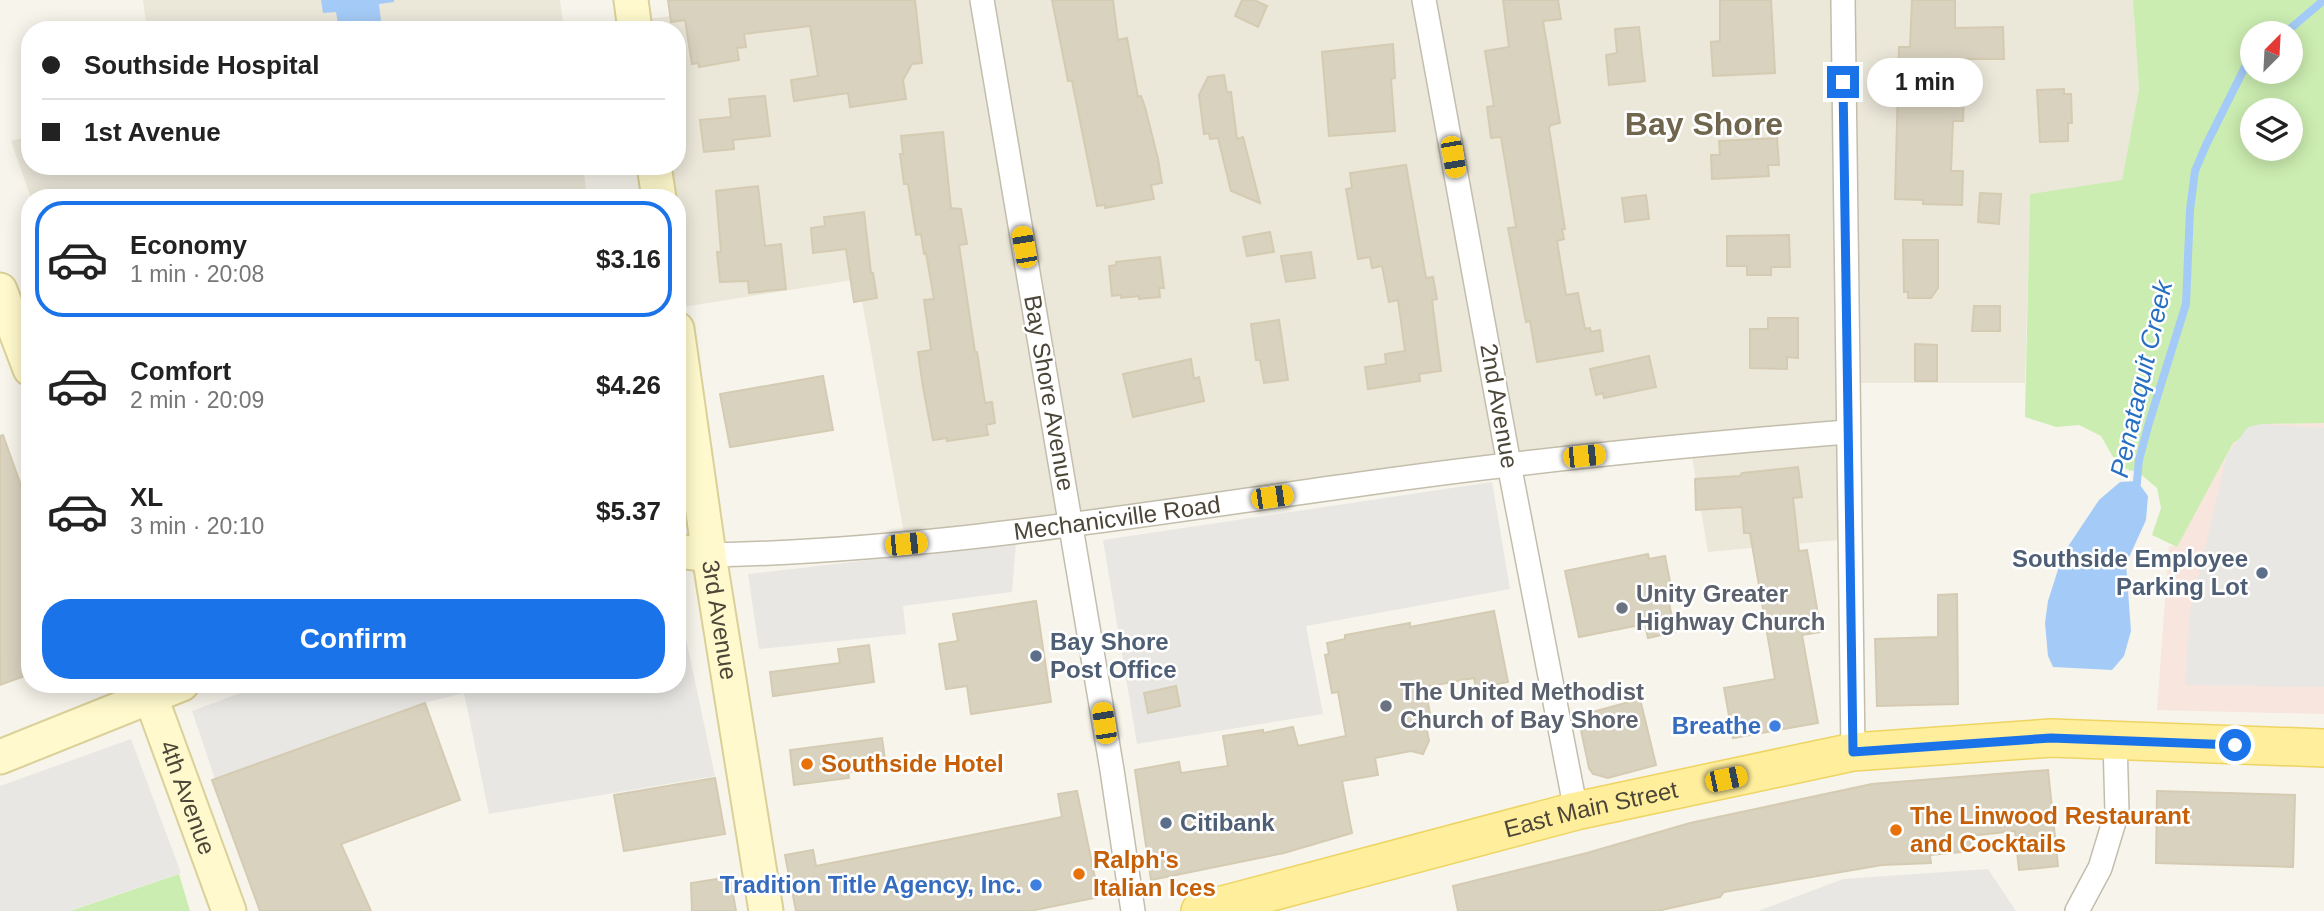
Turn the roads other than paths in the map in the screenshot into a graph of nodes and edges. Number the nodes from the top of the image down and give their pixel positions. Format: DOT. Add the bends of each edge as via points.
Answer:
graph roads {
  1 [pos="631,0"];
  2 [pos="982,0"];
  3 [pos="1424,0"];
  4 [pos="1843,0"];
  5 [pos="634,21"];
  6 [pos="0,290"];
  7 [pos="21,345"];
  8 [pos="1847,432"];
  9 [pos="686,455"];
  10 [pos="1509,464"];
  11 [pos="1072,526"];
  12 [pos="693,553"];
  13 [pos="141,693"];
  14 [pos="149,693"];
  15 [pos="2115,740"];
  16 [pos="2324,748"];
  17 [pos="1853,752"];
  18 [pos="0,757"];
  19 [pos="1576,811"];
  20 [pos="229,911"];
  21 [pos="766,911"];
  22 [pos="1133,911"];
  23 [pos="1200,911"];
  24 [pos="2077,911"];
  1 -- 5 [label="main road"];
  2 -- 11 [label="street, Bay Shore Avenue"];
  3 -- 10 [label="street, 2nd Avenue"];
  4 -- 8 [label="street"];
  6 -- 7 [label="main road"];
  8 -- 10 [label="street, Mechanicville Road"];
  8 -- 17 [label="street"];
  9 -- 12 [label="main road, 3rd Avenue"];
  10 -- 11 [label="street, Mechanicville Road"];
  10 -- 19 [label="street, 2nd Avenue"];
  11 -- 12 [label="street, Mechanicville Road" via="784,554"];
  11 -- 22 [label="street, Bay Shore Avenue"];
  12 -- 21 [label="main road, 3rd Avenue"];
  13 -- 18 [label="main road"];
  14 -- 20 [label="main road, 4th Avenue"];
  15 -- 16 [label="main road, East Main Street"];
  15 -- 17 [label="main road, East Main Street" via="2012,739"];
  15 -- 24 [label="street" via="2117,812 2100,868"];
  17 -- 19 [label="main road, East Main Street"];
  19 -- 23 [label="main road, East Main Street"];
}
